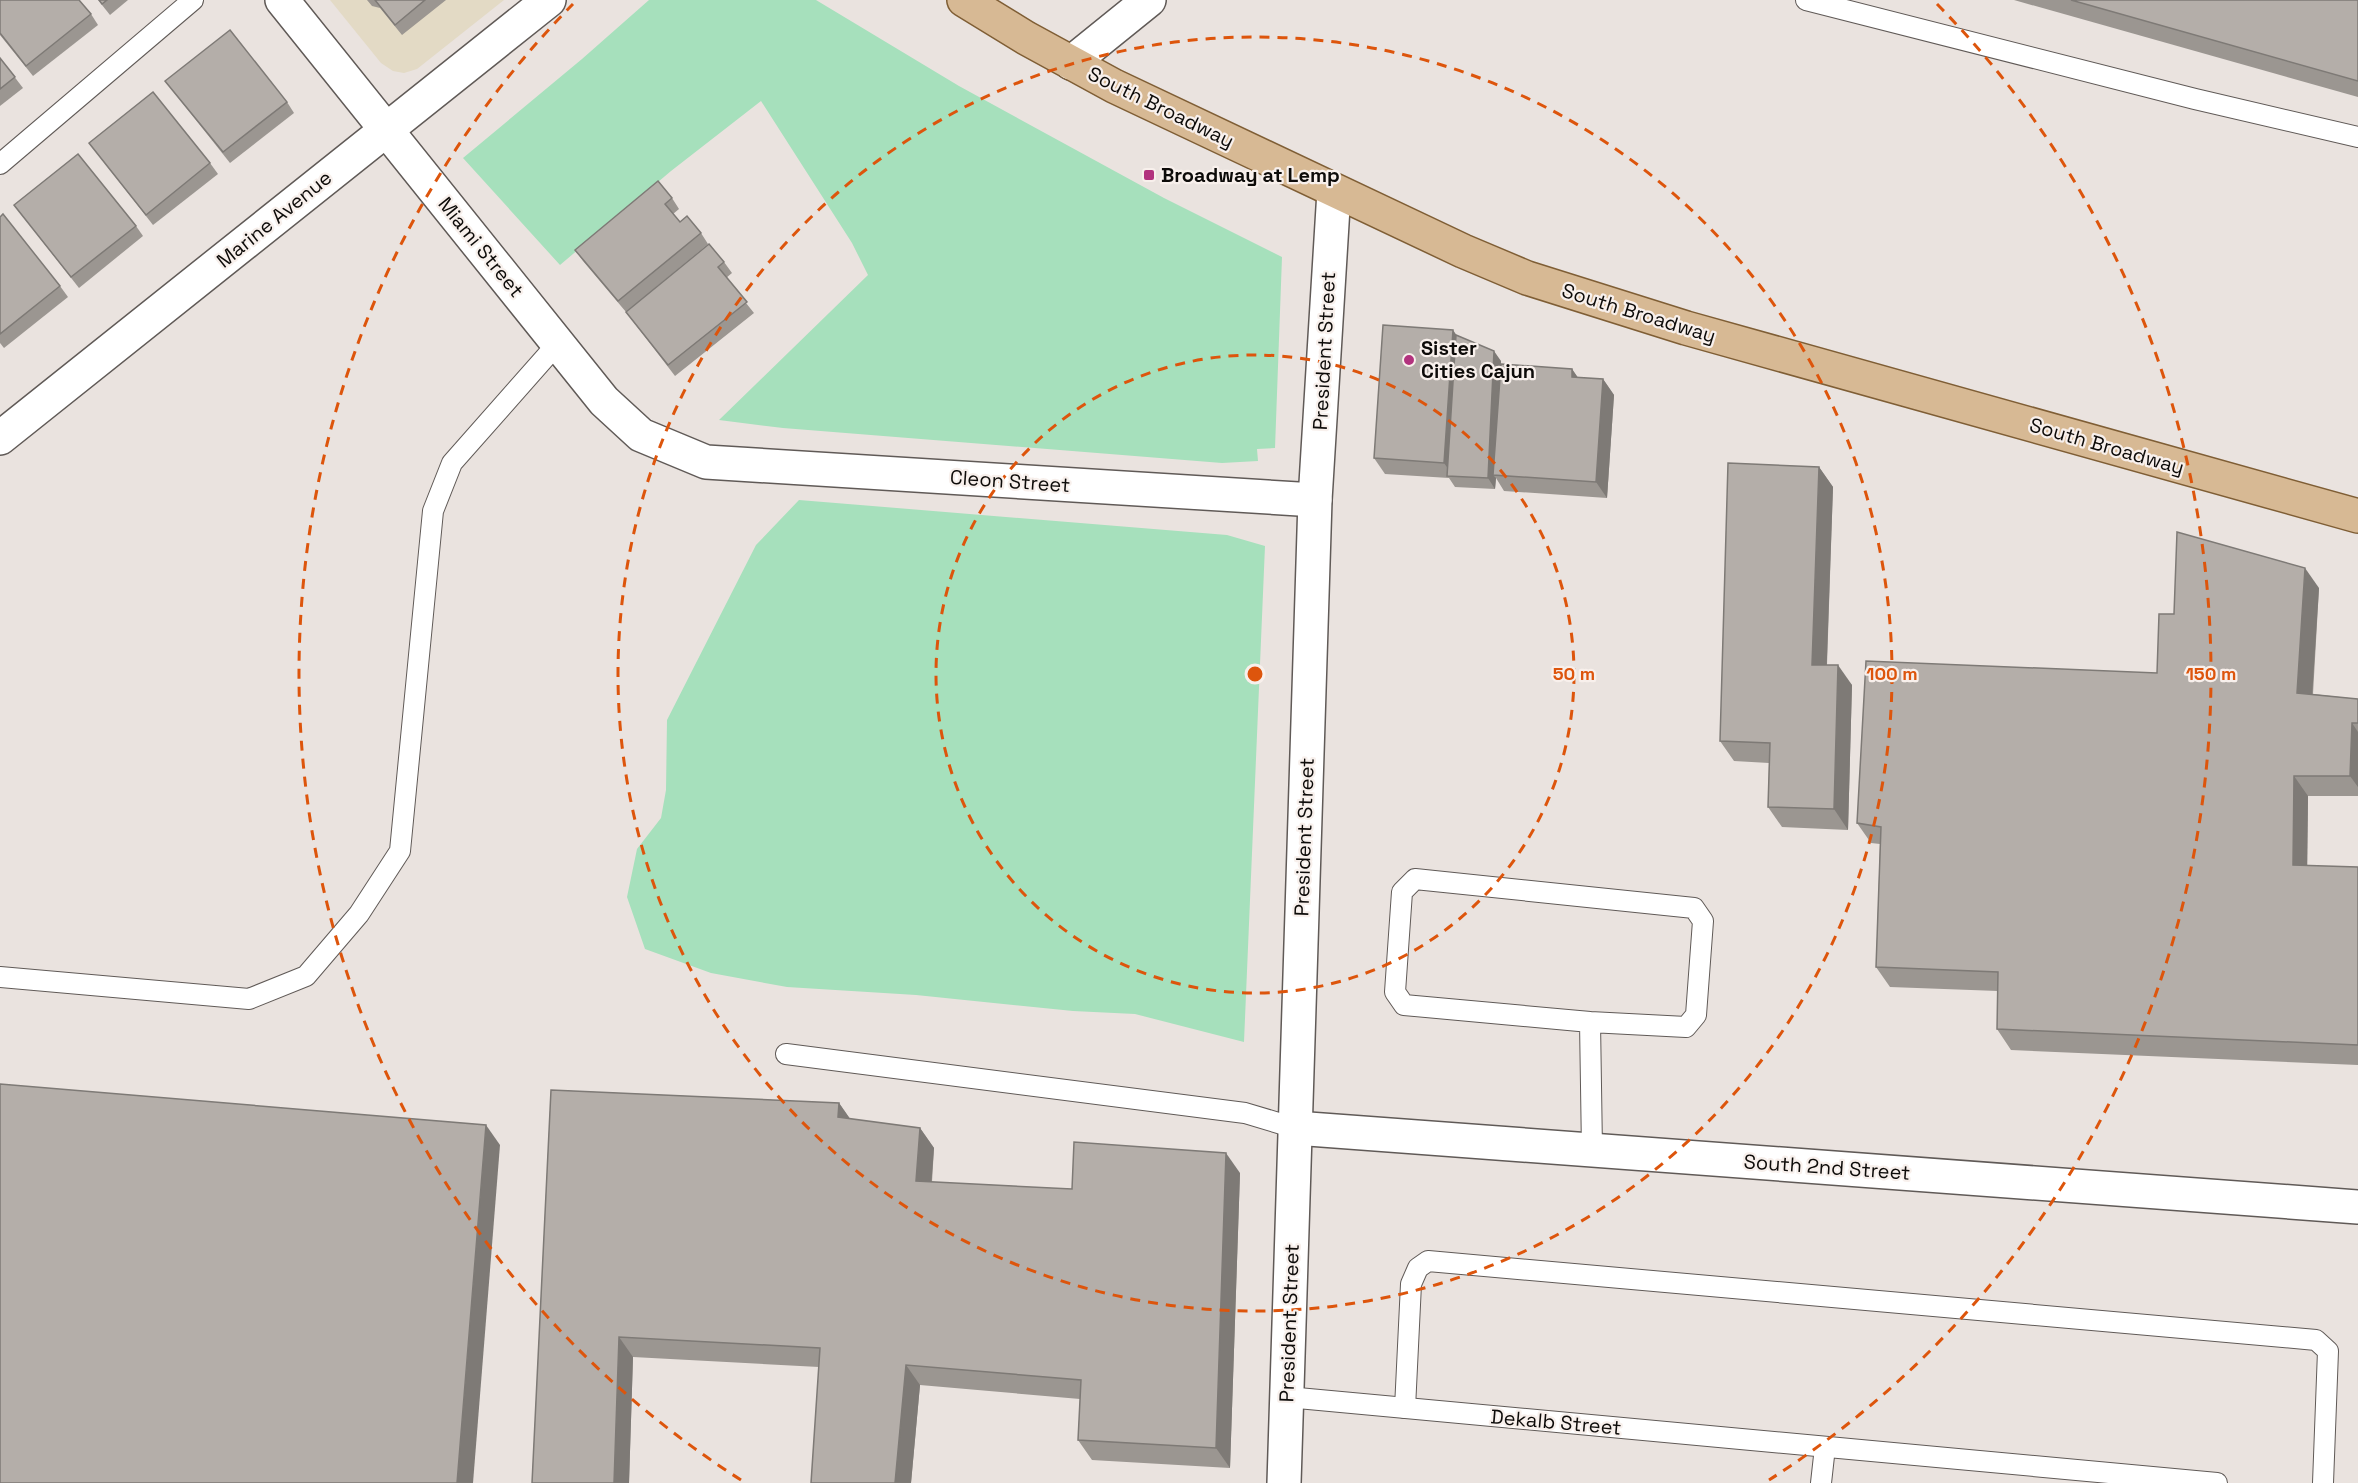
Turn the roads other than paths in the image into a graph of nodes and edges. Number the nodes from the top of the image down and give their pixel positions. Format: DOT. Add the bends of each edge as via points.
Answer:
graph roads {
  1 [pos="194,0"];
  2 [pos="282,0"];
  3 [pos="549,0"];
  4 [pos="964,0"];
  5 [pos="1149,0"];
  6 [pos="1806,0"];
  7 [pos="1071,63"];
  8 [pos="386,129"];
  9 [pos="2358,137"];
  10 [pos="0,164"];
  11 [pos="1334,192"];
  12 [pos="558,343"];
  13 [pos="0,438"];
  14 [pos="705,462"];
  15 [pos="1315,500"];
  16 [pos="2358,516"];
  17 [pos="0,977"];
  18 [pos="1590,1022"];
  19 [pos="786,1054"];
  20 [pos="1295,1128"];
  21 [pos="1592,1150"];
  22 [pos="2358,1208"];
  23 [pos="1287,1397"];
  24 [pos="1405,1408"];
  25 [pos="1825,1447"];
  26 [pos="1284,1483"];
  27 [pos="1821,1483"];
  28 [pos="2217,1483"];
  29 [pos="2322,1483"];
  1 -- 10 [label="lane"];
  2 -- 8 [label="street, Miami Street"];
  3 -- 8 [label="street, Marine Avenue"];
  4 -- 7 [label="main road, South Broadway"];
  5 -- 7 [label="street"];
  6 -- 9 [label="lane"];
  7 -- 11 [label="main road, South Broadway"];
  8 -- 12 [label="street, Miami Street"];
  8 -- 13 [label="street, Marine Avenue"];
  11 -- 15 [label="street, President Street"];
  11 -- 16 [label="main road, South Broadway" via="1463,252 1602,303"];
  12 -- 14 [label="street, Miami Street" via="604,400 641,435"];
  12 -- 17 [label="lane" via="452,463 433,511 400,851 359,914 306,976 249,999"];
  14 -- 15 [label="street, Cleon Street"];
  15 -- 20 [label="street, President Street"];
  18 -- 18 [label="lane" via="1404,1005 1395,992 1402,892 1415,879 1694,908 1703,921 1696,1015 1686,1027"];
  18 -- 21 [label="lane"];
  19 -- 20 [label="lane" via="1245,1113"];
  20 -- 21 [label="street, South 2nd Street"];
  20 -- 23 [label="street, President Street"];
  21 -- 22 [label="street, South 2nd Street"];
  23 -- 24 [label="lane, Dekalb Street"];
  23 -- 26 [label="street, President Street"];
  24 -- 25 [label="lane, Dekalb Street"];
  24 -- 29 [label="lane" via="1411,1284 1418,1268 1428,1261 2316,1340 2328,1351"];
  25 -- 27 [label="lane"];
  25 -- 28 [label="lane, Dekalb Street"];
}
